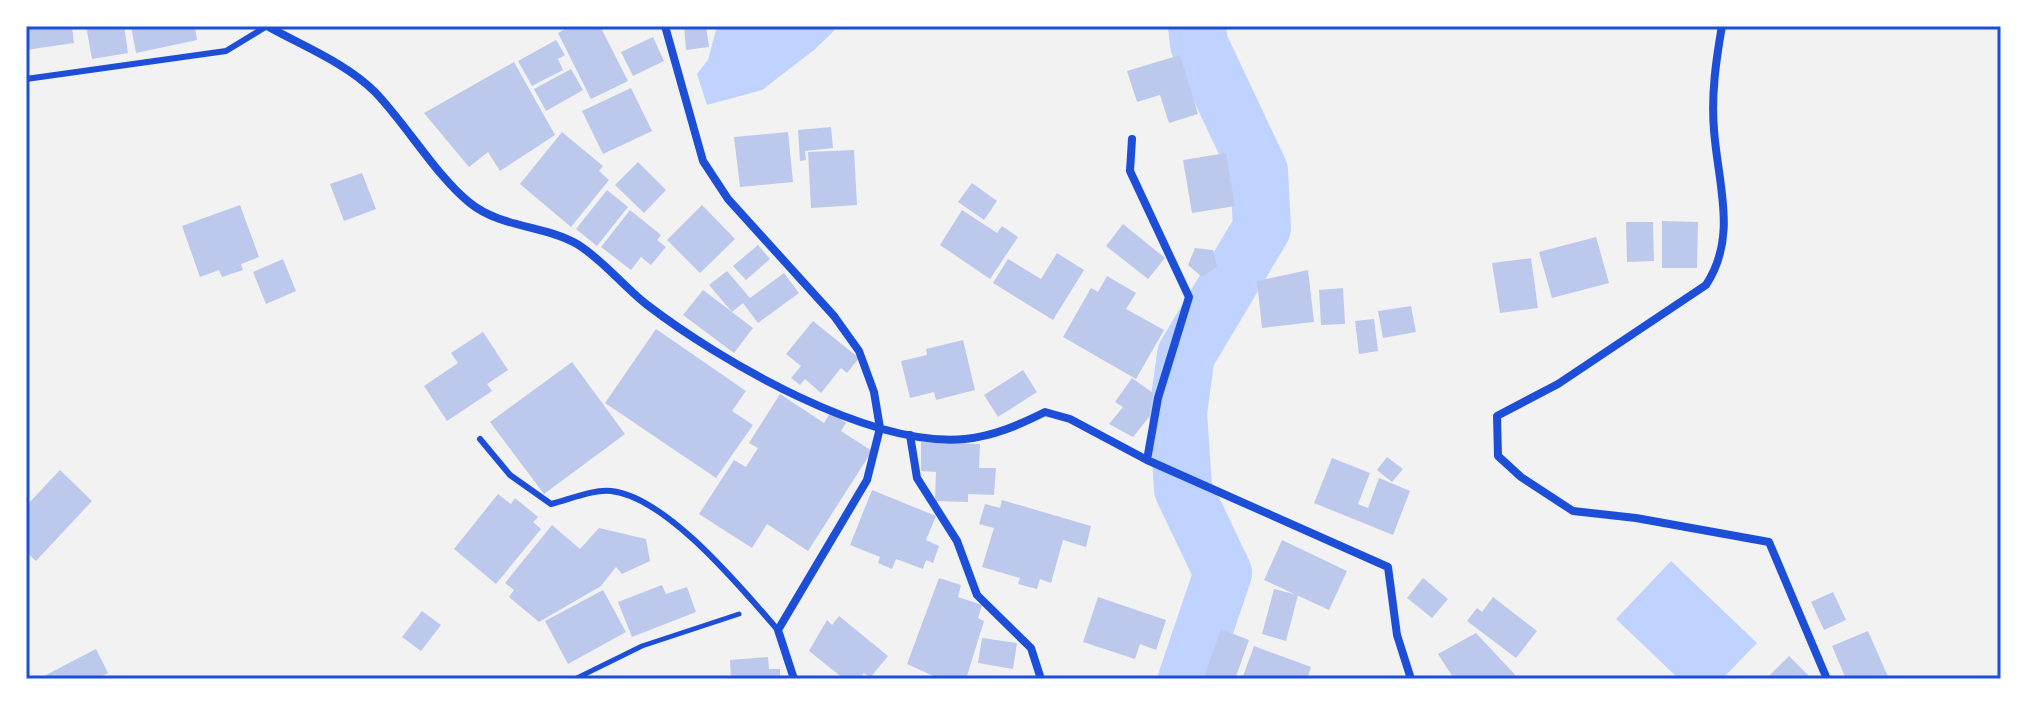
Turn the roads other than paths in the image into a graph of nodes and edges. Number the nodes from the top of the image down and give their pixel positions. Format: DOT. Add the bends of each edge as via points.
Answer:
graph roads {
  1 [pos="267,26"];
  2 [pos="665,26"];
  3 [pos="1722,26"];
  4 [pos="26,79"];
  5 [pos="1132,139"];
  6 [pos="880,428"];
  7 [pos="910,435"];
  8 [pos="480,439"];
  9 [pos="1151,462"];
  10 [pos="778,630"];
  11 [pos="794,679"];
  12 [pos="1041,679"];
  13 [pos="1411,679"];
  14 [pos="1827,679"];
  1 -- 4 [label="lane" via="226,51"];
  1 -- 6 [label="street" via="374,91 469,203 494,217 577,244 691,337 839,414"];
  2 -- 6 [label="street" via="703,161 728,199 859,351"];
  3 -- 14 [label="street" via="1714,70 1725,233 1720,263 1706,285 1558,384 1497,416 1496,450 1521,477 1573,511 1769,542"];
  5 -- 9 [label="street" via="1130,171 1189,297 1158,398"];
  6 -- 7 [label="street"];
  6 -- 10 [label="street" via="867,480"];
  7 -- 9 [label="street" via="964,439 1011,429 1045,412 1070,419"];
  7 -- 12 [label="street" via="917,478 957,541 977,595 1031,648"];
  8 -- 10 [label="lane" via="510,475 551,504 609,490 638,499 683,530"];
  9 -- 13 [label="street" via="1388,567 1397,635"];
  10 -- 11 [label="street"];
}
